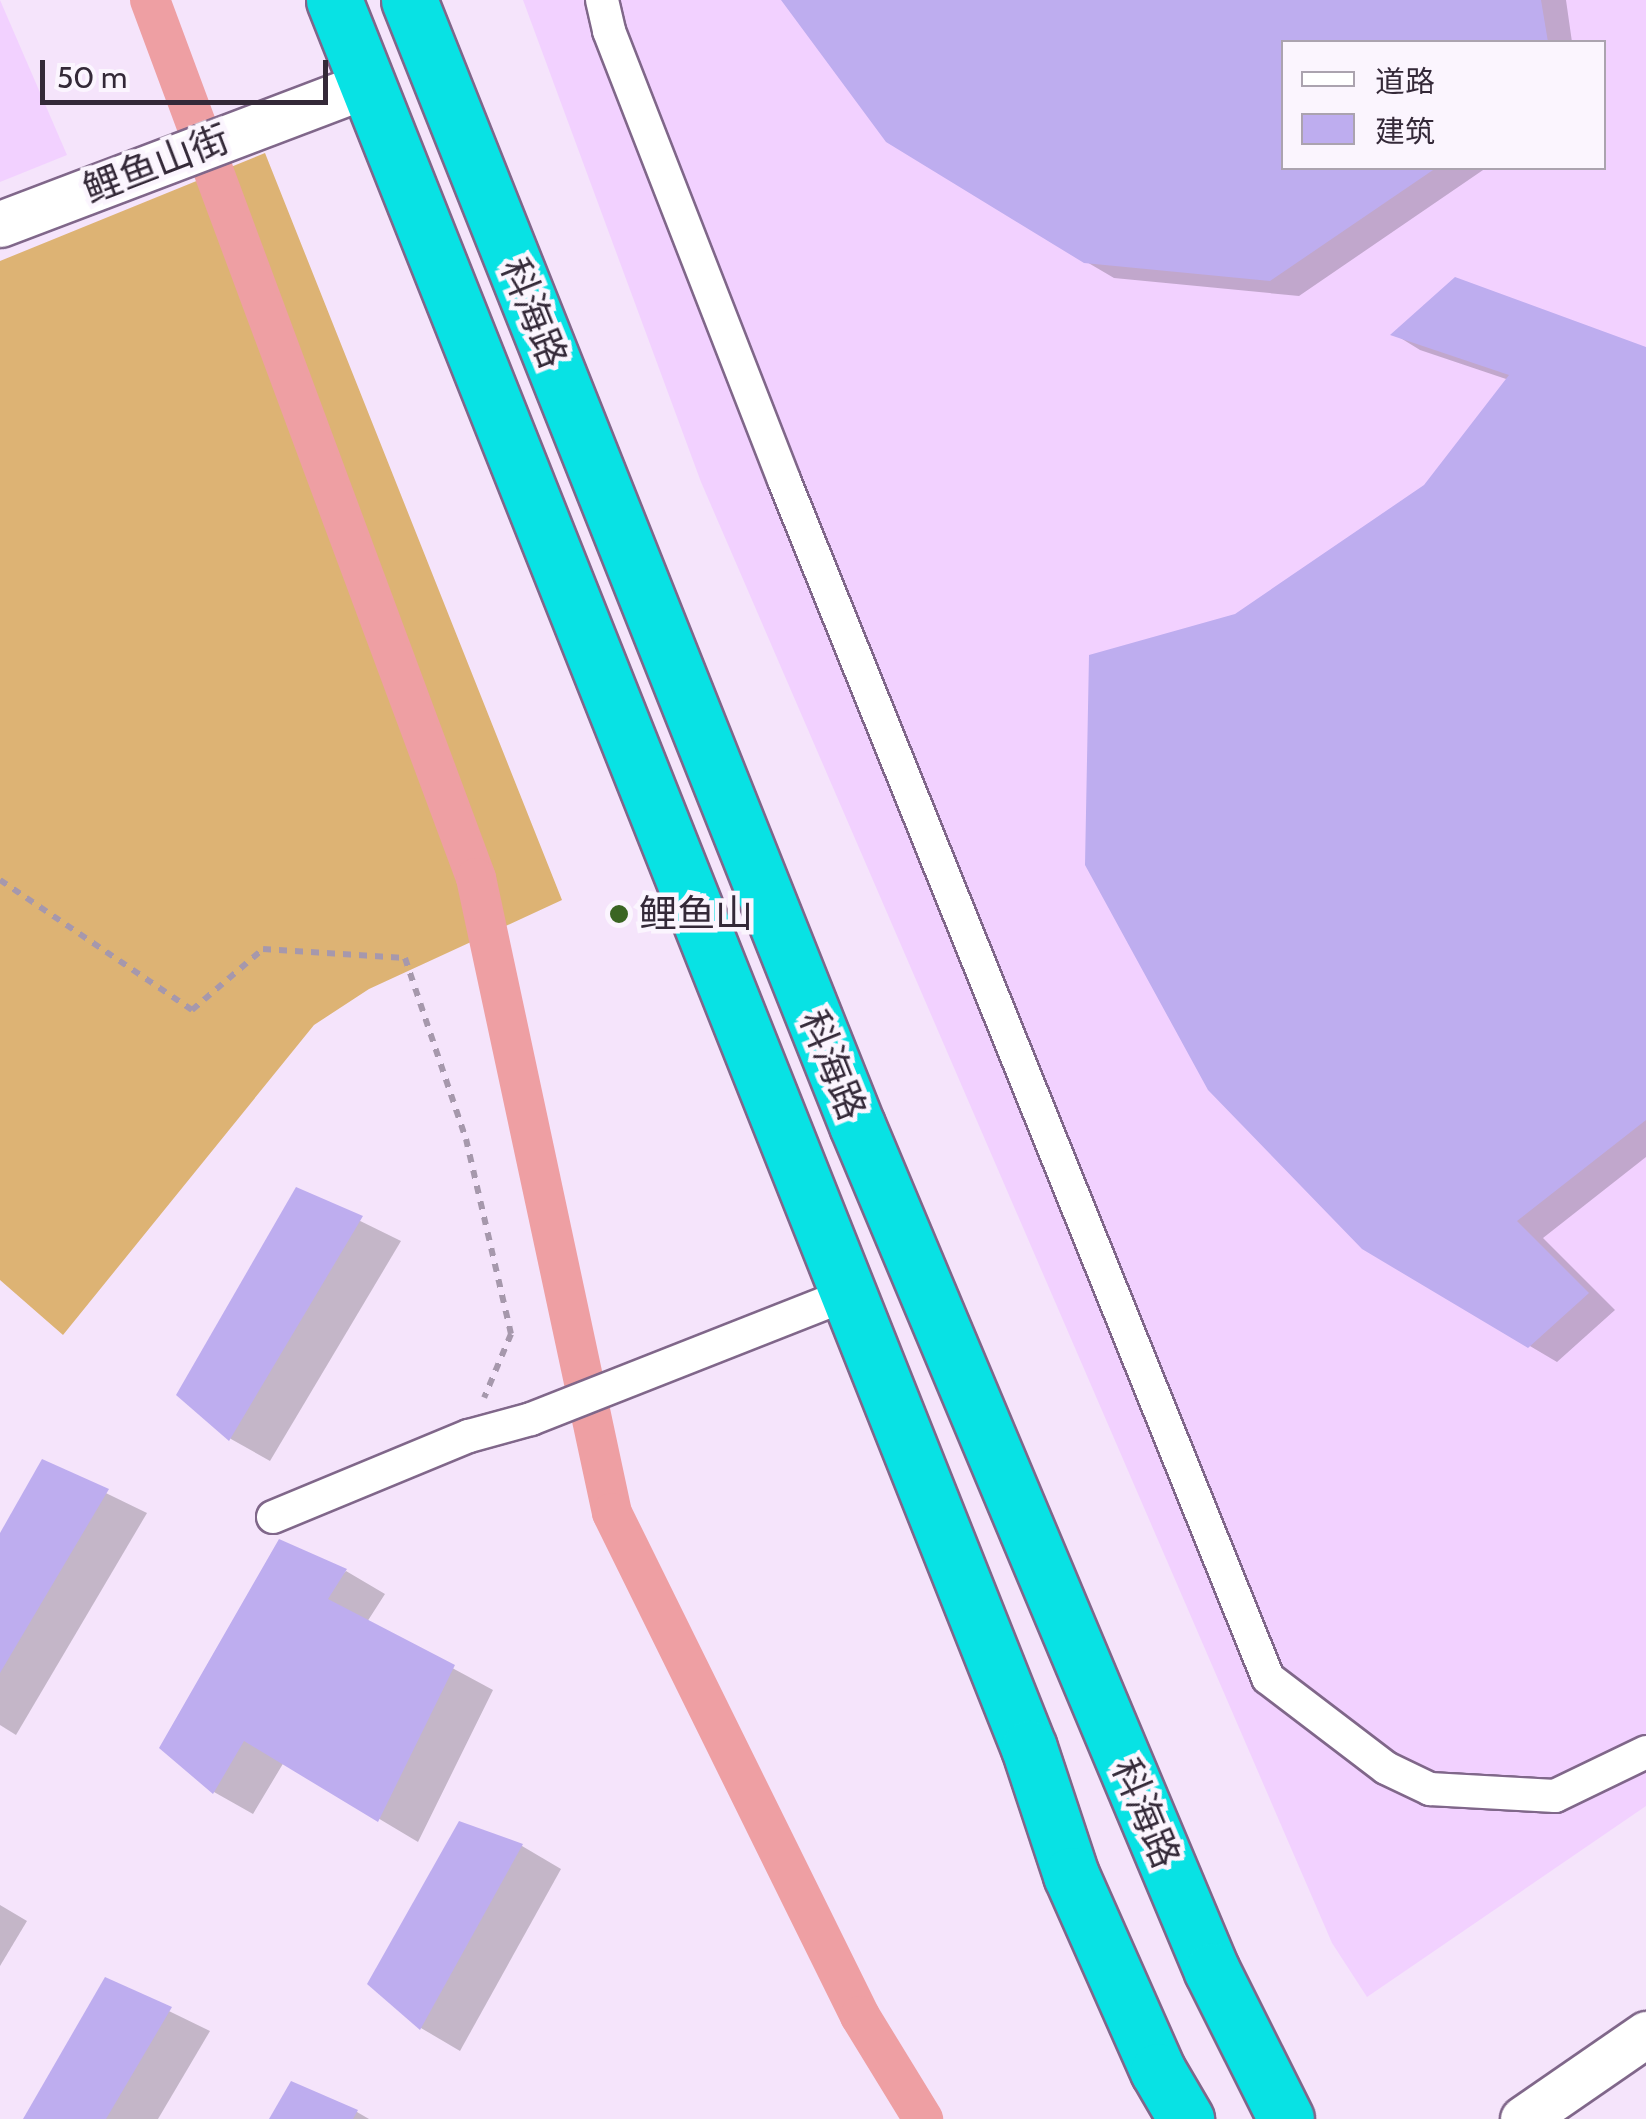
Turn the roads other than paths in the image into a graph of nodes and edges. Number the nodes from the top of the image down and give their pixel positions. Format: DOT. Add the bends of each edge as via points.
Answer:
graph roads {
  1 [pos="334,0"];
  2 [pos="409,0"];
  3 [pos="602,0"];
  4 [pos="368,84"];
  5 [pos="0,224"];
  6 [pos="848,1294"];
  7 [pos="273,1517"];
  8 [pos="1646,1752"];
  9 [pos="1646,2034"];
  10 [pos="1186,2119"];
  11 [pos="1286,2119"];
  12 [pos="1524,2119"];
  1 -- 4 [label="highway, 科海路"];
  2 -- 11 [label="highway, 科海路" via="857,1125 1212,1970"];
  3 -- 8 [label="street" via="784,480 1268,1678 1386,1768 1430,1789 1555,1796"];
  4 -- 5 [label="street, 鲤鱼山街"];
  4 -- 6 [label="highway, 科海路"];
  6 -- 7 [label="street" via="531,1419 468,1436"];
  6 -- 10 [label="highway, 科海路" via="1029,1748 1072,1876"];
  9 -- 12 [label="street"];
}
